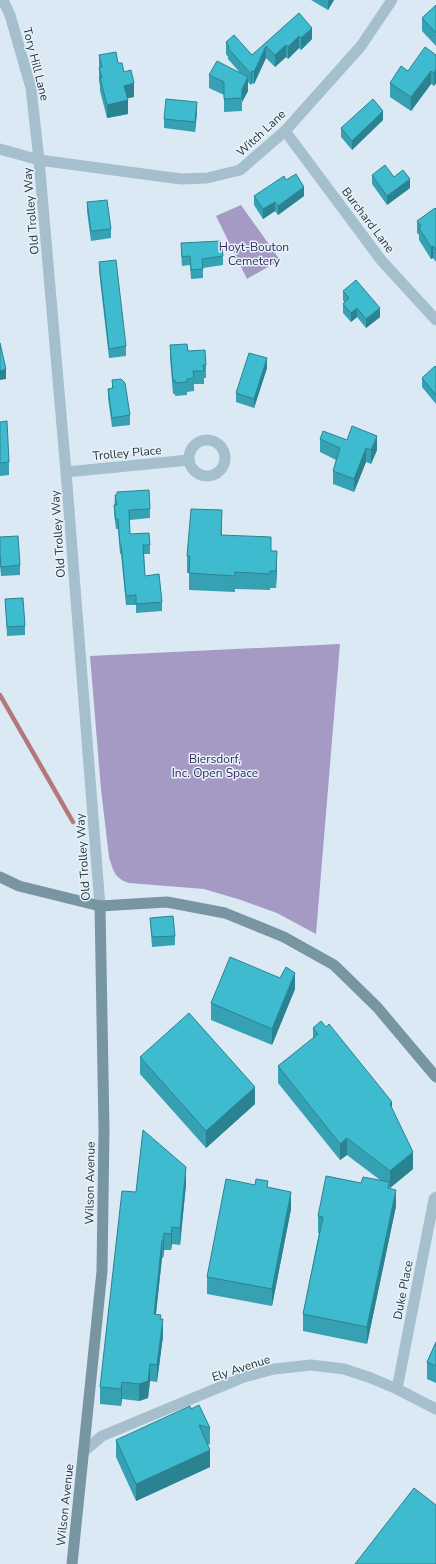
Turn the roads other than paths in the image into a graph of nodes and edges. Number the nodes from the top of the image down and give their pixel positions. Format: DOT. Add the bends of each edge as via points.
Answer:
graph roads {
  1 [pos="3,0"];
  2 [pos="392,0"];
  3 [pos="285,131"];
  4 [pos="0,149"];
  5 [pos="40,160"];
  6 [pos="436,320"];
  7 [pos="190,460"];
  8 [pos="66,472"];
  9 [pos="0,877"];
  10 [pos="100,906"];
  11 [pos="436,1078"];
  12 [pos="436,1196"];
  13 [pos="397,1389"];
  14 [pos="436,1410"];
  15 [pos="83,1452"];
  16 [pos="72,1564"];
  1 -- 5 [label="street, Tory Hill Lane" via="10,15 31,88"];
  2 -- 3 [label="street, Witch Lane" via="361,46"];
  3 -- 5 [label="street, Witch Lane" via="240,170 207,178 181,179"];
  3 -- 6 [label="street, Burchard Lane" via="381,260"];
  4 -- 5 [label="street, Witch Lane"];
  5 -- 8 [label="street, Old Trolley Way"];
  7 -- 8 [label="street, Trolley Place"];
  8 -- 10 [label="street, Old Trolley Way"];
  9 -- 10 [label="main road" via="19,886"];
  10 -- 11 [label="main road" via="167,902 225,913 284,937 334,965 377,1007"];
  10 -- 15 [label="main road, Wilson Avenue" via="104,1130 102,1271"];
  12 -- 13 [label="street, Duke Place"];
  13 -- 14 [label="street, Ely Avenue"];
  13 -- 15 [label="street, Ely Avenue" via="344,1369 311,1364 274,1369 244,1377 102,1436"];
  15 -- 16 [label="main road, Wilson Avenue"];
}
